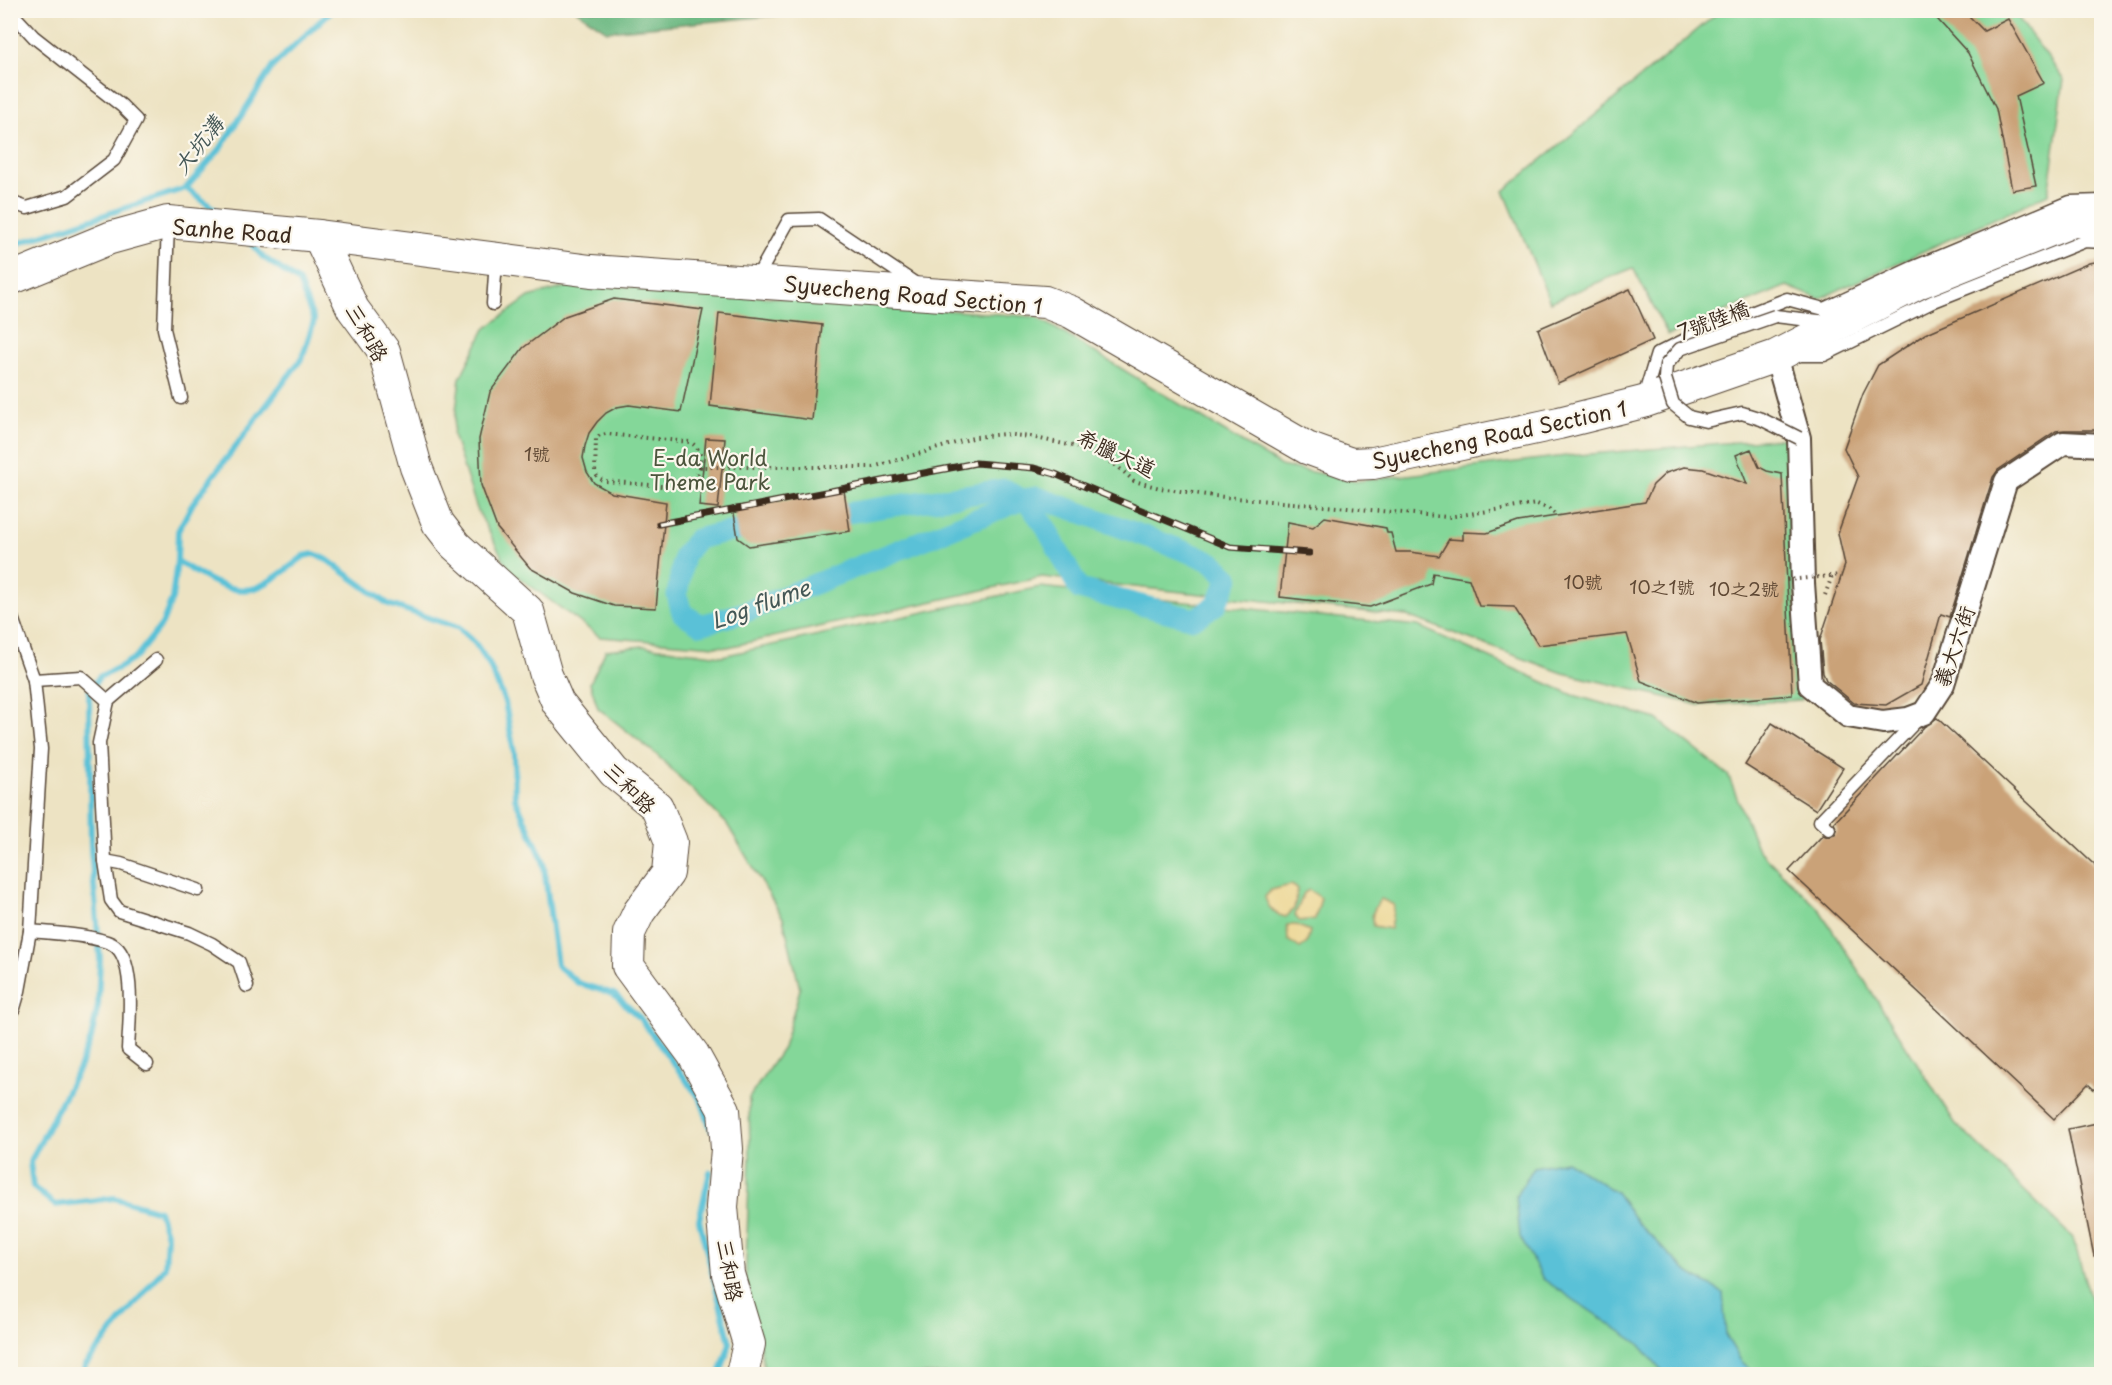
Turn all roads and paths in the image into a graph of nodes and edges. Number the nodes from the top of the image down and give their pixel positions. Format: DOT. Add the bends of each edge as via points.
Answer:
graph roads {
  1 [pos="10,11"];
  2 [pos="2102,201"];
  3 [pos="10,202"];
  4 [pos="168,222"];
  5 [pos="2102,222"];
  6 [pos="319,236"];
  7 [pos="2102,242"];
  8 [pos="496,259"];
  9 [pos="10,279"];
  10 [pos="754,282"];
  11 [pos="932,299"];
  12 [pos="493,304"];
  13 [pos="1838,323"];
  14 [pos="1776,356"];
  15 [pos="181,398"];
  16 [pos="1643,402"];
  17 [pos="1799,438"];
  18 [pos="2102,445"];
  19 [pos="700,467"];
  20 [pos="1557,516"];
  21 [pos="1841,575"];
  22 [pos="1787,580"];
  23 [pos="10,612"];
  24 [pos="156,660"];
  25 [pos="34,680"];
  26 [pos="105,698"];
  27 [pos="1924,713"];
  28 [pos="1829,829"];
  29 [pos="105,861"];
  30 [pos="198,890"];
  31 [pos="30,930"];
  32 [pos="247,987"];
  33 [pos="10,1012"];
  34 [pos="147,1064"];
  35 [pos="742,1374"];
  1 -- 3 [label="lane" via="34,37 136,120 114,160 66,196 27,208"];
  2 -- 16 [label="lane, Syuecheng Road Section 1" via="2070,202 1824,309 1787,299 1697,333 1657,354"];
  4 -- 6 [label="main road, Sanhe Road"];
  4 -- 9 [label="main road, Sanhe Road" via="110,238"];
  4 -- 15 [label="lane" via="164,329"];
  5 -- 13 [label="main road, Syuecheng Road Section 1" via="2073,221 1918,283"];
  6 -- 8 [label="main road, Syuecheng Road Section 1"];
  6 -- 35 [label="main road, 三和路" via="353,309 384,351 416,466 438,523 455,545 528,611 558,703 614,772 657,807 671,842 668,873 639,912 629,933 628,966 693,1054 724,1110 727,1149 722,1207 728,1274 749,1344"];
  7 -- 14 [label="lane, Syuecheng Road Section 1" via="2085,241 1934,301 1824,355"];
  8 -- 10 [label="main road, Syuecheng Road Section 1" via="591,271"];
  8 -- 12 [label="lane"];
  10 -- 11 [label="main road, Syuecheng Road Section 1"];
  10 -- 11 [label="lane" via="789,220 819,219"];
  11 -- 16 [label="main road, Syuecheng Road Section 1" via="1045,302 1071,312 1307,448 1351,464 1373,463"];
  13 -- 14 [label="main road, Syuecheng Road Section 1"];
  13 -- 17 [label="lane, 7號陸橋, bridge" via="1775,316 1680,348 1666,365 1665,378 1673,404 1689,417 1706,421 1742,413"];
  14 -- 16 [label="main road, Syuecheng Road Section 1"];
  14 -- 17 [label="street, 義大六街"];
  17 -- 27 [label="street, 義大六街" via="1810,685 1848,716 1883,722"];
  18 -- 27 [label="street, 義大六街" via="2062,443 2006,481 1943,684"];
  19 -- 19 [label="path" via="697,477 682,486 601,479 595,473 596,438 606,434 690,442 699,448"];
  19 -- 20 [label="path, 希臘大道" via="873,467 976,437 1004,434 1077,447 1100,456 1134,481 1176,491 1448,517 1537,504"];
  21 -- 22 [label="path, bridge"];
  23 -- 25 [label="lane"];
  24 -- 26 [label="lane"];
  25 -- 26 [label="lane" via="81,677"];
  25 -- 31 [label="lane" via="41,749"];
  26 -- 29 [label="lane" via="99,743"];
  27 -- 28 [label="lane" via="1820,821"];
  29 -- 30 [label="lane"];
  29 -- 32 [label="lane" via="111,900 119,911 212,944 239,962"];
  31 -- 33 [label="lane" via="19,991"];
  31 -- 34 [label="lane" via="94,938 120,951 131,986 128,1049"];
}
